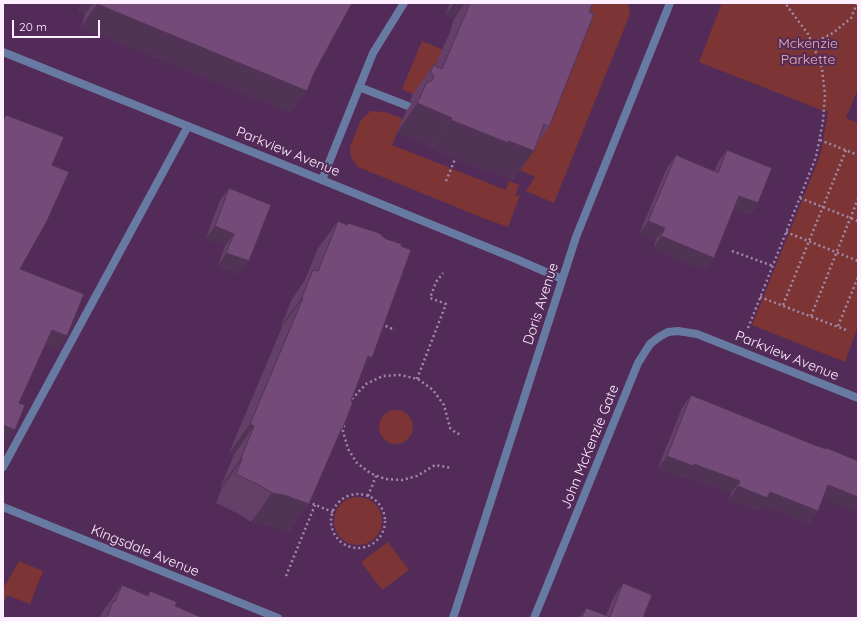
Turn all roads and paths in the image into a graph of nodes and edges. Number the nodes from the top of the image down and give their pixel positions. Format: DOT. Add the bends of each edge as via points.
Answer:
graph roads {
  1 [pos="404,3"];
  2 [pos="670,3"];
  3 [pos="785,3"];
  4 [pos="857,3"];
  5 [pos="813,43"];
  6 [pos="3,52"];
  7 [pos="359,87"];
  8 [pos="408,106"];
  9 [pos="188,126"];
  10 [pos="820,140"];
  11 [pos="846,150"];
  12 [pos="858,155"];
  13 [pos="455,159"];
  14 [pos="322,180"];
  15 [pos="446,181"];
  16 [pos="800,198"];
  17 [pos="858,199"];
  18 [pos="823,207"];
  19 [pos="850,218"];
  20 [pos="858,221"];
  21 [pos="786,232"];
  22 [pos="809,242"];
  23 [pos="732,251"];
  24 [pos="836,252"];
  25 [pos="858,261"];
  26 [pos="773,266"];
  27 [pos="443,273"];
  28 [pos="858,277"];
  29 [pos="562,279"];
  30 [pos="760,296"];
  31 [pos="784,305"];
  32 [pos="812,316"];
  33 [pos="375,322"];
  34 [pos="838,327"];
  35 [pos="748,328"];
  36 [pos="395,330"];
  37 [pos="846,330"];
  38 [pos="706,337"];
  39 [pos="416,379"];
  40 [pos="858,398"];
  41 [pos="350,402"];
  42 [pos="344,419"];
  43 [pos="461,434"];
  44 [pos="3,467"];
  45 [pos="452,468"];
  46 [pos="376,476"];
  47 [pos="368,496"];
  48 [pos="304,500"];
  49 [pos="315,505"];
  50 [pos="3,507"];
  51 [pos="333,512"];
  52 [pos="286,576"];
  53 [pos="278,618"];
  54 [pos="453,618"];
  55 [pos="534,618"];
  1 -- 7 [label="street" via="373,53"];
  2 -- 29 [label="street, Doris Avenue" via="595,188"];
  3 -- 5 [label="path"];
  4 -- 5 [label="path" via="851,18 833,33"];
  5 -- 10 [label="path" via="822,69 824,90 824,117"];
  6 -- 9 [label="street, Parkview Avenue"];
  7 -- 8 [label="street"];
  7 -- 14 [label="street"];
  9 -- 14 [label="street, Parkview Avenue"];
  9 -- 44 [label="street"];
  10 -- 11 [label="path"];
  10 -- 16 [label="path"];
  11 -- 12 [label="path"];
  11 -- 18 [label="path"];
  13 -- 15 [label="path"];
  14 -- 29 [label="street, Parkview Avenue"];
  16 -- 18 [label="path"];
  16 -- 21 [label="path"];
  17 -- 19 [label="path"];
  18 -- 19 [label="path"];
  18 -- 22 [label="path"];
  19 -- 20 [label="path"];
  19 -- 24 [label="path"];
  21 -- 22 [label="path"];
  21 -- 26 [label="path"];
  22 -- 24 [label="path"];
  22 -- 31 [label="path"];
  23 -- 26 [label="path"];
  24 -- 25 [label="path"];
  24 -- 32 [label="path"];
  26 -- 30 [label="path"];
  27 -- 39 [label="path" via="436,282 430,298 446,304"];
  28 -- 34 [label="path"];
  29 -- 54 [label="street, Doris Avenue"];
  30 -- 31 [label="path"];
  30 -- 35 [label="path"];
  31 -- 32 [label="path"];
  32 -- 34 [label="path"];
  33 -- 36 [label="path"];
  34 -- 37 [label="path"];
  38 -- 40 [label="street, Parkview Avenue"];
  38 -- 55 [label="street, John McKenzie Gate" via="687,331 668,332 650,344 638,362"];
  39 -- 41 [label="path" via="400,375 383,376 366,384"];
  39 -- 43 [label="path" via="433,390 444,405 450,428"];
  42 -- 46 [label="path" via="343,431 348,449 357,463"];
  45 -- 46 [label="path" via="435,465 417,476 402,480"];
  46 -- 47 [label="path"];
  47 -- 51 [label="path" via="352,495 337,505"];
  47 -- 51 [label="path" via="377,501 385,517 382,534 369,546 352,547 337,538 333,529"];
  48 -- 49 [label="path"];
  49 -- 51 [label="path"];
  49 -- 52 [label="path"];
  50 -- 53 [label="street, Kingsdale Avenue"];
}
